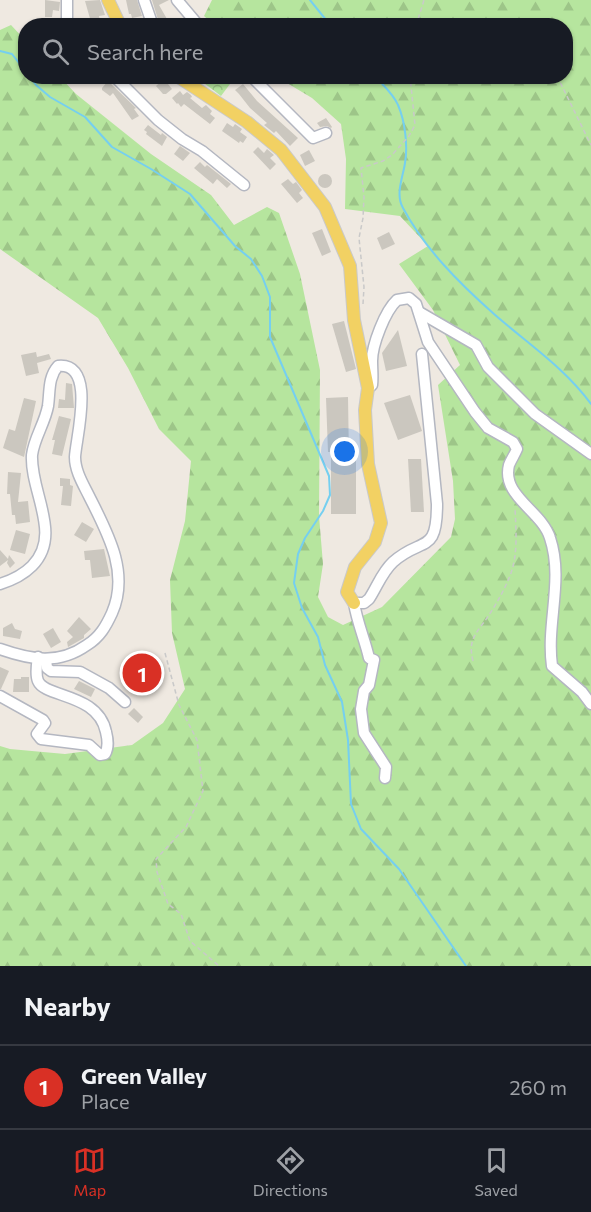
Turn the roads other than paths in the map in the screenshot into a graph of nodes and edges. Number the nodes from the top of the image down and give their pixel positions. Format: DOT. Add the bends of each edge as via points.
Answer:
graph roads {
  1 [pos="67,0"];
  2 [pos="108,0"];
  3 [pos="144,0"];
  4 [pos="177,0"];
  5 [pos="67,18"];
  6 [pos="117,18"];
  7 [pos="150,18"];
  8 [pos="192,18"];
  9 [pos="122,84"];
  10 [pos="192,84"];
  11 [pos="258,84"];
  12 [pos="326,134"];
  13 [pos="244,185"];
  14 [pos="419,312"];
  15 [pos="422,354"];
  16 [pos="368,388"];
  17 [pos="591,454"];
  18 [pos="0,584"];
  19 [pos="354,603"];
  20 [pos="0,649"];
  21 [pos="42,658"];
  22 [pos="0,696"];
  23 [pos="125,702"];
  24 [pos="591,704"];
  25 [pos="385,778"];
  1 -- 5 [label="street"];
  2 -- 6 [label="main road"];
  3 -- 7 [label="street"];
  4 -- 8 [label="street"];
  9 -- 13 [label="street" via="158,120"];
  10 -- 16 [label="main road" via="266,135 325,207 350,266 354,320"];
  11 -- 12 [label="street" via="313,138"];
  14 -- 16 [label="street" via="416,304 404,297 388,310 372,358 372,385"];
  14 -- 17 [label="street" via="476,345 489,366 535,414"];
  14 -- 24 [label="street" via="428,342 475,412 488,428 513,442 517,449 509,465 512,489 544,523 551,541 556,578 552,666"];
  15 -- 19 [label="street" via="437,504 435,534 430,542 393,562 364,603"];
  16 -- 19 [label="main road" via="368,464 381,523 375,542 354,567 349,581 347,592"];
  18 -- 21 [label="street" via="23,574 40,558 45,545 32,455 48,407 52,374 58,366 69,367 79,380 82,404 75,459 111,542 119,575 114,608 100,634 69,656"];
  19 -- 25 [label="street" via="369,658 375,660 361,709 364,733 386,767"];
  20 -- 21 [label="street"];
  21 -- 22 [label="street" via="37,674 41,684 100,715 108,742 105,754 100,755 86,745 41,739 37,735 43,720"];
  21 -- 23 [label="street" via="51,671 80,672"];
}
